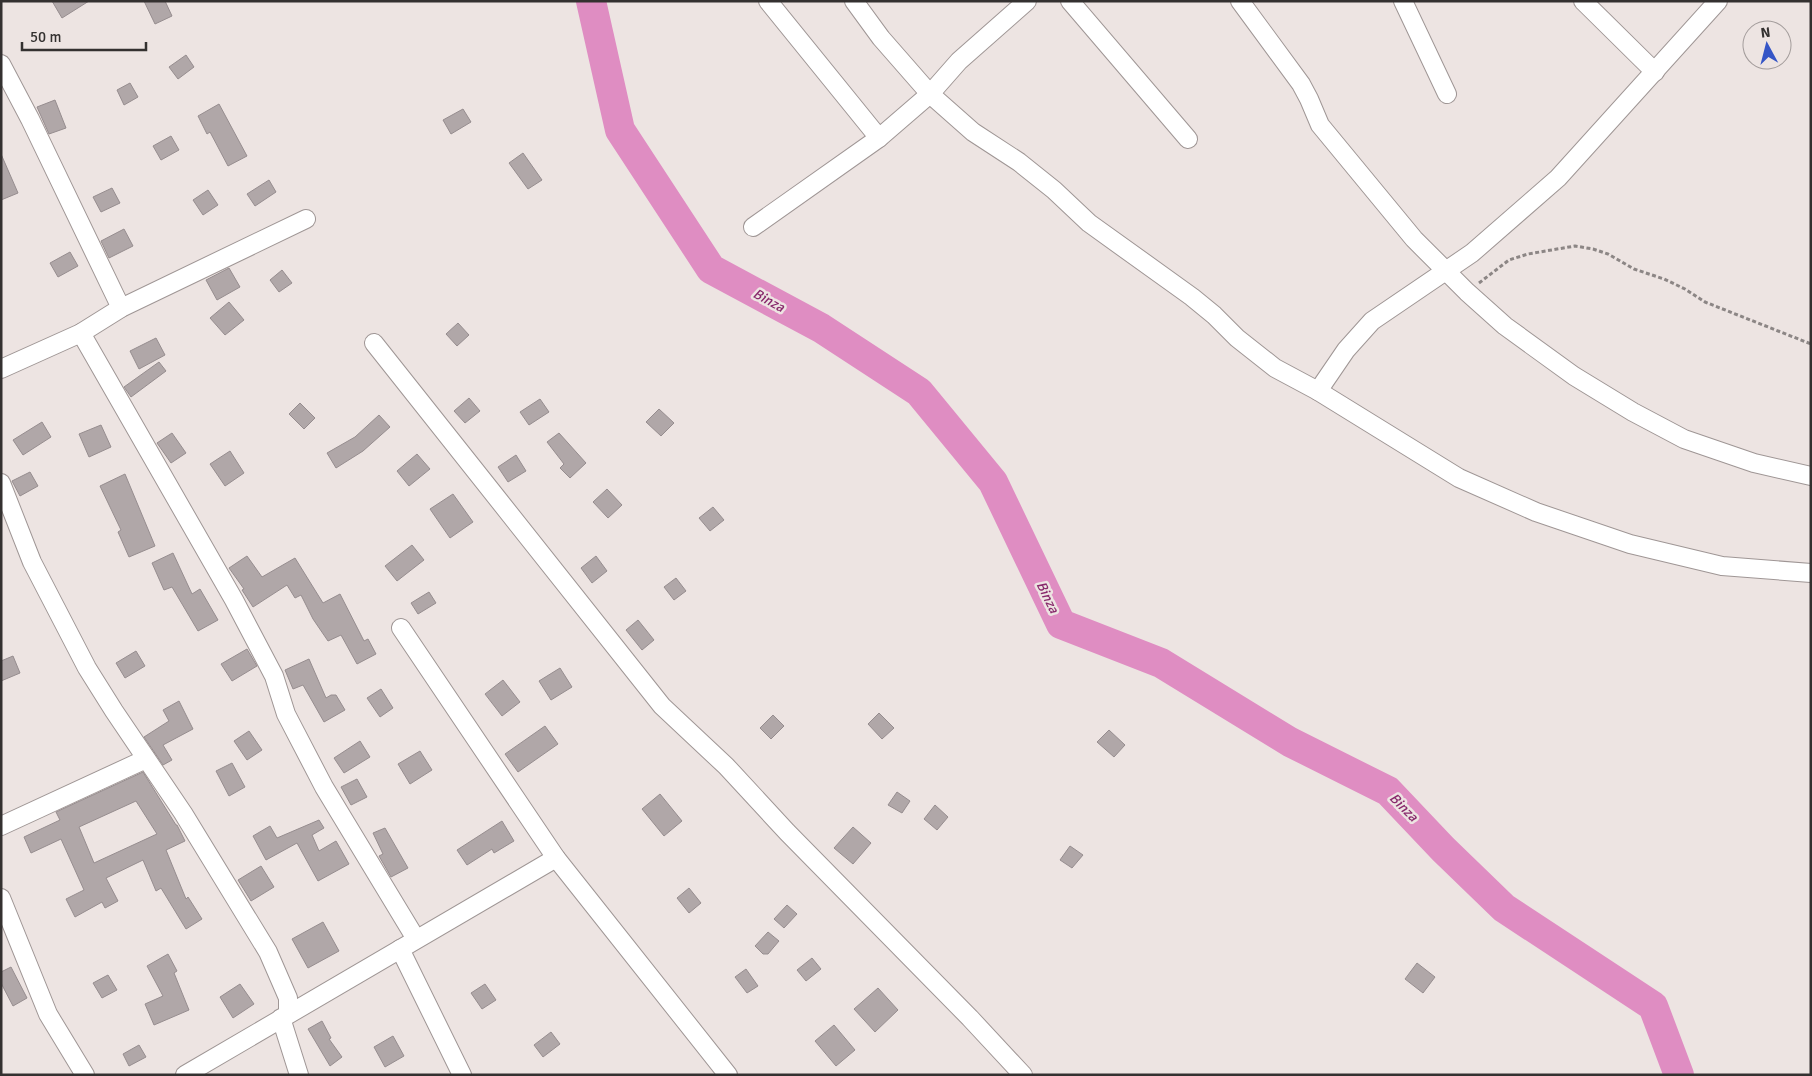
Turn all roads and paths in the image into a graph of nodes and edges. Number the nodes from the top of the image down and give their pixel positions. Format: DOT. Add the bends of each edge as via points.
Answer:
graph roads {
  1 [pos="768,1"];
  2 [pos="854,1"];
  3 [pos="1027,1"];
  4 [pos="1070,1"];
  5 [pos="1240,1"];
  6 [pos="1403,1"];
  7 [pos="1583,1"];
  8 [pos="1718,1"];
  9 [pos="1,64"];
  10 [pos="1655,72"];
  11 [pos="930,94"];
  12 [pos="1447,94"];
  13 [pos="879,138"];
  14 [pos="1188,139"];
  15 [pos="306,219"];
  16 [pos="753,227"];
  17 [pos="1445,270"];
  18 [pos="1467,292"];
  19 [pos="121,308"];
  20 [pos="81,333"];
  21 [pos="374,343"];
  22 [pos="1811,344"];
  23 [pos="1,369"];
  24 [pos="1318,392"];
  25 [pos="1811,476"];
  26 [pos="1,483"];
  27 [pos="1811,573"];
  28 [pos="401,628"];
  29 [pos="146,760"];
  30 [pos="1,826"];
  31 [pos="556,858"];
  32 [pos="1,898"];
  33 [pos="416,939"];
  34 [pos="400,949"];
  35 [pos="284,1016"];
  36 [pos="85,1075"];
  37 [pos="185,1075"];
  38 [pos="300,1075"];
  39 [pos="462,1075"];
  40 [pos="728,1075"];
  41 [pos="1023,1075"];
  1 -- 13 [label="street"];
  2 -- 11 [label="street" via="881,38"];
  3 -- 11 [label="street" via="959,61"];
  4 -- 14 [label="street"];
  5 -- 17 [label="street" via="1301,84 1320,125 1414,240"];
  6 -- 12 [label="street"];
  7 -- 10 [label="street"];
  8 -- 10 [label="street"];
  9 -- 19 [label="street"];
  10 -- 17 [label="street" via="1558,178 1472,253"];
  11 -- 13 [label="street"];
  11 -- 24 [label="street" via="973,132 1054,190 1089,223 1192,297 1275,368"];
  13 -- 16 [label="street"];
  15 -- 19 [label="street"];
  17 -- 18 [label="street"];
  17 -- 24 [label="street" via="1372,321 1346,350"];
  18 -- 22 [label="path" via="1509,260 1575,246 1608,254 1705,302"];
  18 -- 25 [label="street" via="1505,326 1574,376 1633,412 1684,439 1754,463"];
  19 -- 20 [label="street"];
  20 -- 23 [label="street"];
  20 -- 33 [label="street" via="234,600 274,676 286,714 324,787"];
  21 -- 41 [label="street" via="662,706 726,766"];
  24 -- 27 [label="street" via="1458,478 1536,512 1630,544 1722,566"];
  26 -- 29 [label="street" via="32,562 87,668"];
  28 -- 31 [label="street"];
  29 -- 30 [label="street"];
  29 -- 35 [label="street" via="184,813 268,952 288,998"];
  31 -- 33 [label="street"];
  31 -- 40 [label="street"];
  32 -- 36 [label="street" via="48,1014"];
  33 -- 34 [label="street"];
  34 -- 35 [label="street"];
  34 -- 39 [label="street"];
  35 -- 37 [label="street"];
  35 -- 38 [label="street"];
}
